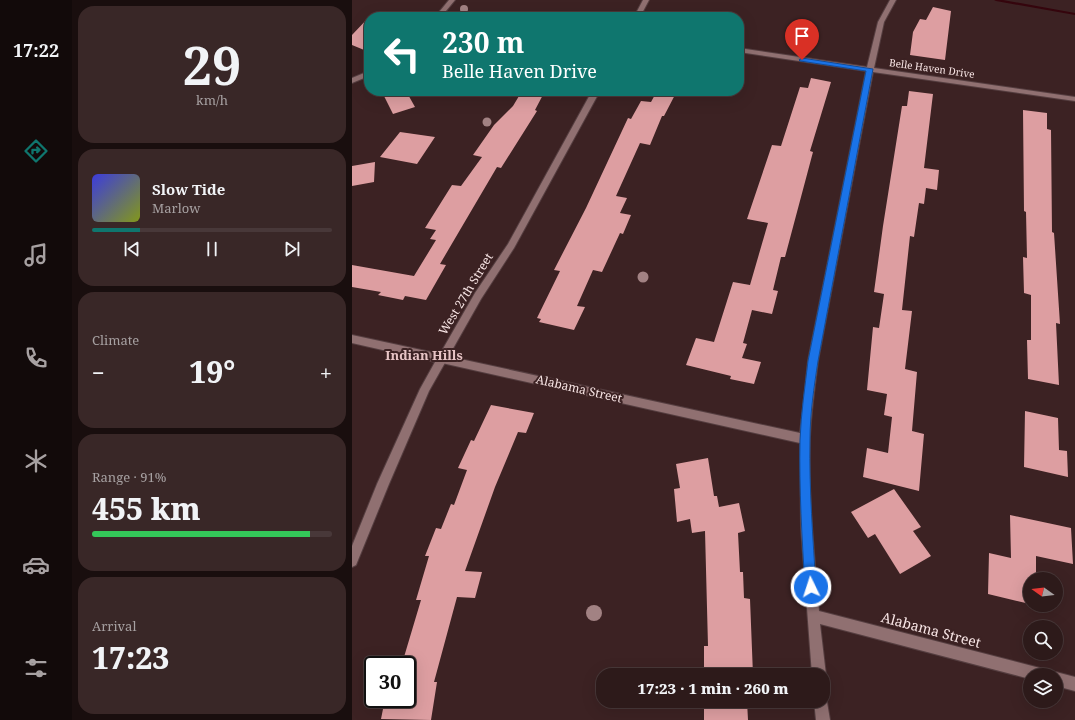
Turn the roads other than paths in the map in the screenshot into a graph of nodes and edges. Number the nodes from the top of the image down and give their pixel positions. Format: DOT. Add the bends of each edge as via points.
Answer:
graph roads {
  1 [pos="452,0"];
  2 [pos="646,0"];
  3 [pos="894,0"];
  4 [pos="442,12"];
  5 [pos="640,12"];
  6 [pos="744,51"];
  7 [pos="870,69"];
  8 [pos="364,75"];
  9 [pos="352,81"];
  10 [pos="593,96"];
  11 [pos="1075,99"];
  12 [pos="352,338"];
  13 [pos="442,359"];
  14 [pos="805,439"];
  15 [pos="352,561"];
  16 [pos="813,616"];
  17 [pos="818,668"];
  18 [pos="1023,671"];
  19 [pos="1063,681"];
  20 [pos="1075,684"];
  21 [pos="822,708"];
  22 [pos="823,720"];
  1 -- 4 [label="street"];
  2 -- 5 [label="street"];
  3 -- 7 [label="street" via="881,22"];
  6 -- 7 [label="street, Belle Haven Drive"];
  7 -- 11 [label="street, Belle Haven Drive"];
  7 -- 14 [label="street" via="813,361"];
  8 -- 9 [label="street"];
  10 -- 13 [label="street, West 27th Street" via="511,246 478,296"];
  12 -- 13 [label="street, Alabama Street"];
  13 -- 14 [label="street, Alabama Street"];
  13 -- 15 [label="street, West 27th Street" via="392,464"];
  14 -- 16 [label="street" via="805,514"];
  16 -- 17 [label="street"];
  16 -- 18 [label="street, Alabama Street"];
  19 -- 20 [label="street"];
  21 -- 22 [label="street"];
}
